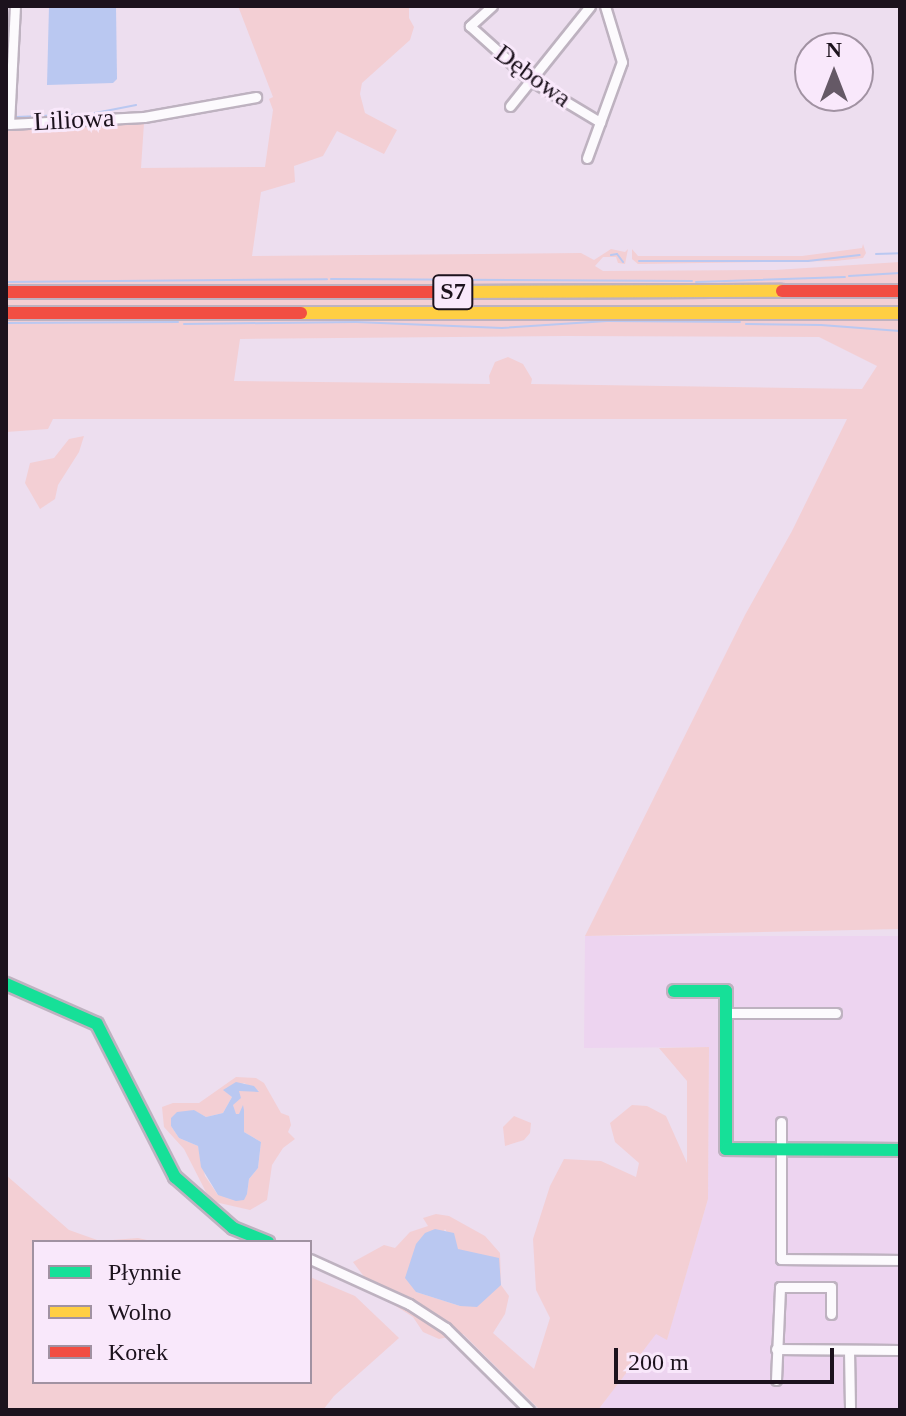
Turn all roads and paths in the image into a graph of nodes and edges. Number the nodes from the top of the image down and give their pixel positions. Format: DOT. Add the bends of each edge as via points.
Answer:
graph roads {
  1 [pos="15,6"];
  2 [pos="492,6"];
  3 [pos="590,6"];
  4 [pos="605,6"];
  5 [pos="530,80"];
  6 [pos="256,97"];
  7 [pos="510,106"];
  8 [pos="600,122"];
  9 [pos="587,158"];
  10 [pos="900,291"];
  11 [pos="6,292"];
  12 [pos="6,313"];
  13 [pos="900,313"];
  14 [pos="6,984"];
  15 [pos="674,991"];
  16 [pos="726,1013"];
  17 [pos="836,1013"];
  18 [pos="781,1122"];
  19 [pos="781,1149"];
  20 [pos="900,1150"];
  21 [pos="263,1240"];
  22 [pos="312,1260"];
  23 [pos="900,1260"];
  24 [pos="831,1314"];
  25 [pos="776,1349"];
  26 [pos="849,1350"];
  27 [pos="900,1350"];
  28 [pos="776,1380"];
  29 [pos="529,1410"];
  30 [pos="850,1410"];
  1 -- 6 [label="street, Liliowa" via="9,124 144,117"];
  2 -- 5 [label="street, Dębowa" via="470,26"];
  3 -- 5 [label="street"];
  4 -- 8 [label="street" via="622,62"];
  5 -- 7 [label="street"];
  5 -- 8 [label="street, Dębowa"];
  8 -- 9 [label="street"];
  10 -- 11 [label="main road, S7"];
  12 -- 13 [label="main road, S7"];
  14 -- 21 [label="main road" via="97,1024 175,1177 233,1228"];
  15 -- 16 [label="main road" via="726,991"];
  16 -- 17 [label="street"];
  16 -- 19 [label="main road" via="726,1149"];
  18 -- 19 [label="street"];
  19 -- 20 [label="main road"];
  19 -- 23 [label="street" via="781,1259"];
  22 -- 29 [label="street" via="409,1304 446,1328"];
  24 -- 25 [label="street" via="831,1287 780,1287"];
  25 -- 26 [label="street"];
  25 -- 28 [label="street"];
  26 -- 27 [label="street"];
  26 -- 30 [label="street"];
}
